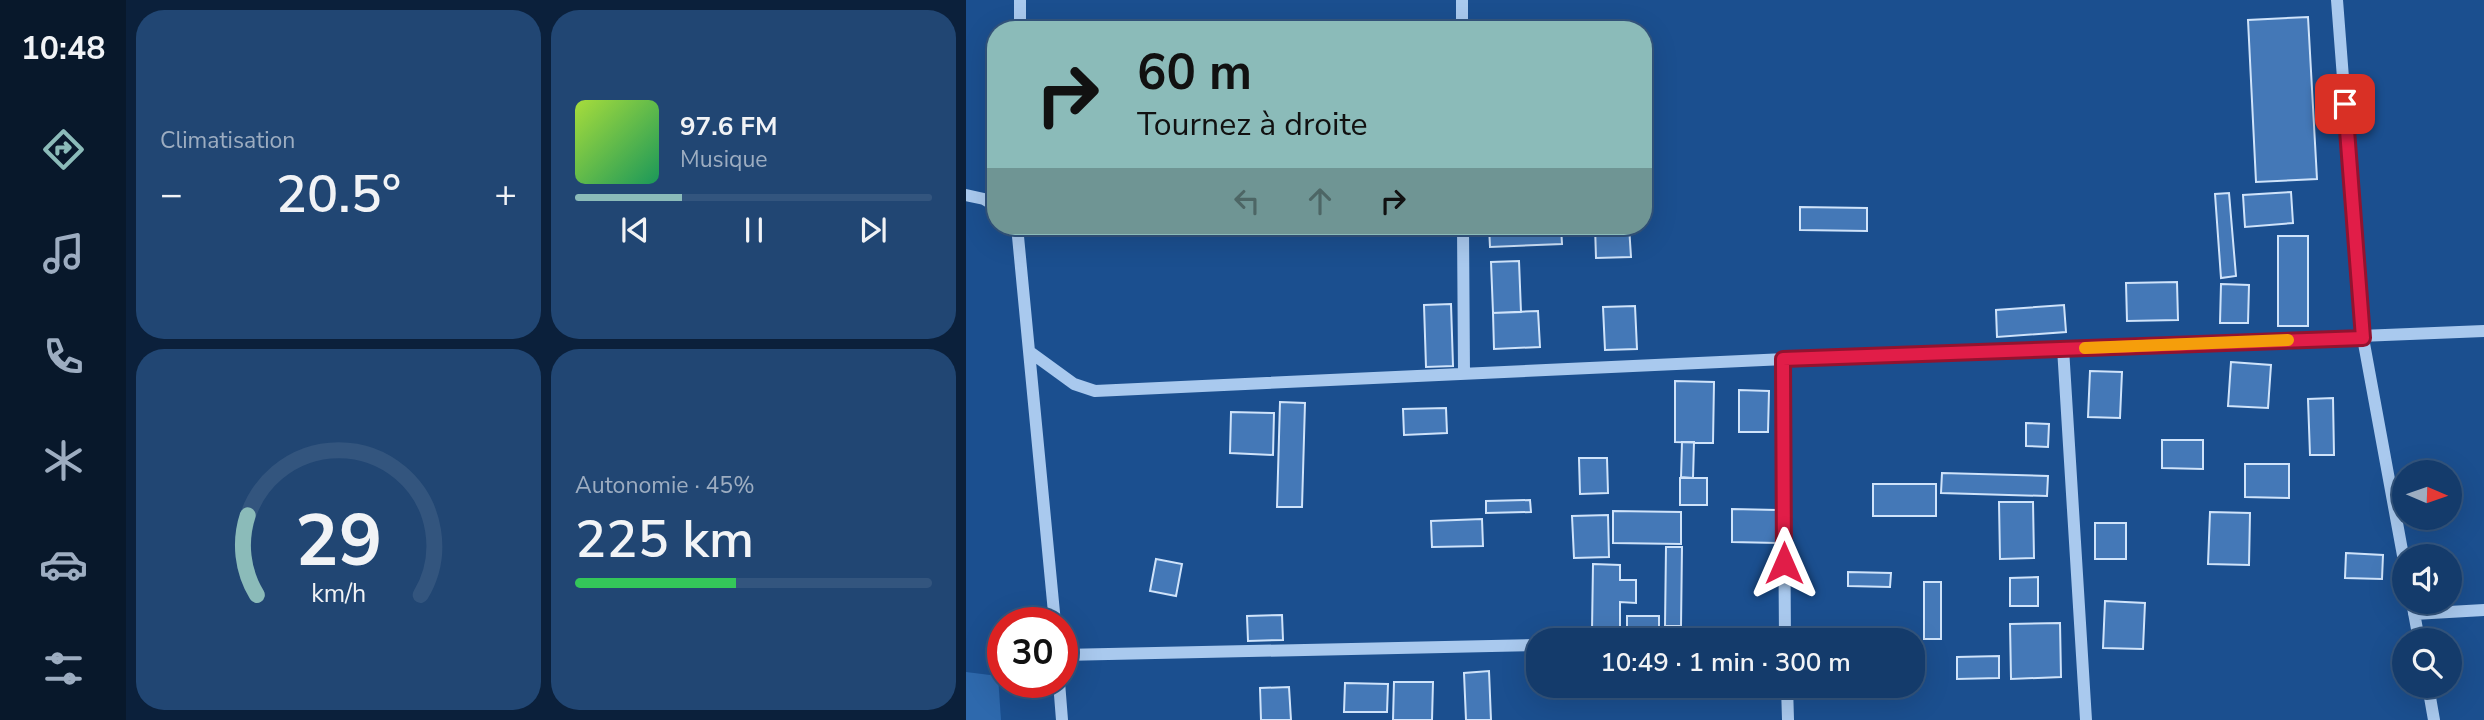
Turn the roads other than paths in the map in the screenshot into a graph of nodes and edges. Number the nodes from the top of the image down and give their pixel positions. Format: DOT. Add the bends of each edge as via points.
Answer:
graph roads {
  1 [pos="1020,0"];
  2 [pos="1462,0"];
  3 [pos="2337,0"];
  4 [pos="1020,21"];
  5 [pos="1462,21"];
  6 [pos="966,195"];
  7 [pos="987,201"];
  8 [pos="1016,235"];
  9 [pos="1463,235"];
  10 [pos="2484,331"];
  11 [pos="2363,338"];
  12 [pos="2063,348"];
  13 [pos="1030,352"];
  14 [pos="1783,359"];
  15 [pos="1464,373"];
  16 [pos="2401,544"];
  17 [pos="1054,607"];
  18 [pos="2462,609"];
  19 [pos="2484,610"];
  20 [pos="1785,628"];
  21 [pos="1526,645"];
  22 [pos="1078,655"];
  23 [pos="1060,698"];
  24 [pos="1787,698"];
  25 [pos="2430,698"];
  26 [pos="1062,720"];
  27 [pos="1788,720"];
  28 [pos="2086,720"];
  29 [pos="2434,720"];
  1 -- 4 [label="street"];
  2 -- 5 [label="street"];
  3 -- 11 [label="street"];
  6 -- 7 [label="street"];
  8 -- 13 [label="street"];
  9 -- 15 [label="street"];
  10 -- 11 [label="street"];
  11 -- 12 [label="street"];
  11 -- 16 [label="street"];
  12 -- 14 [label="street"];
  12 -- 28 [label="street"];
  13 -- 15 [label="street" via="1074,384 1095,391"];
  13 -- 17 [label="street"];
  14 -- 15 [label="street"];
  14 -- 20 [label="street"];
  18 -- 19 [label="street"];
  21 -- 22 [label="street"];
  23 -- 26 [label="street"];
  24 -- 27 [label="street"];
  25 -- 29 [label="street"];
}
